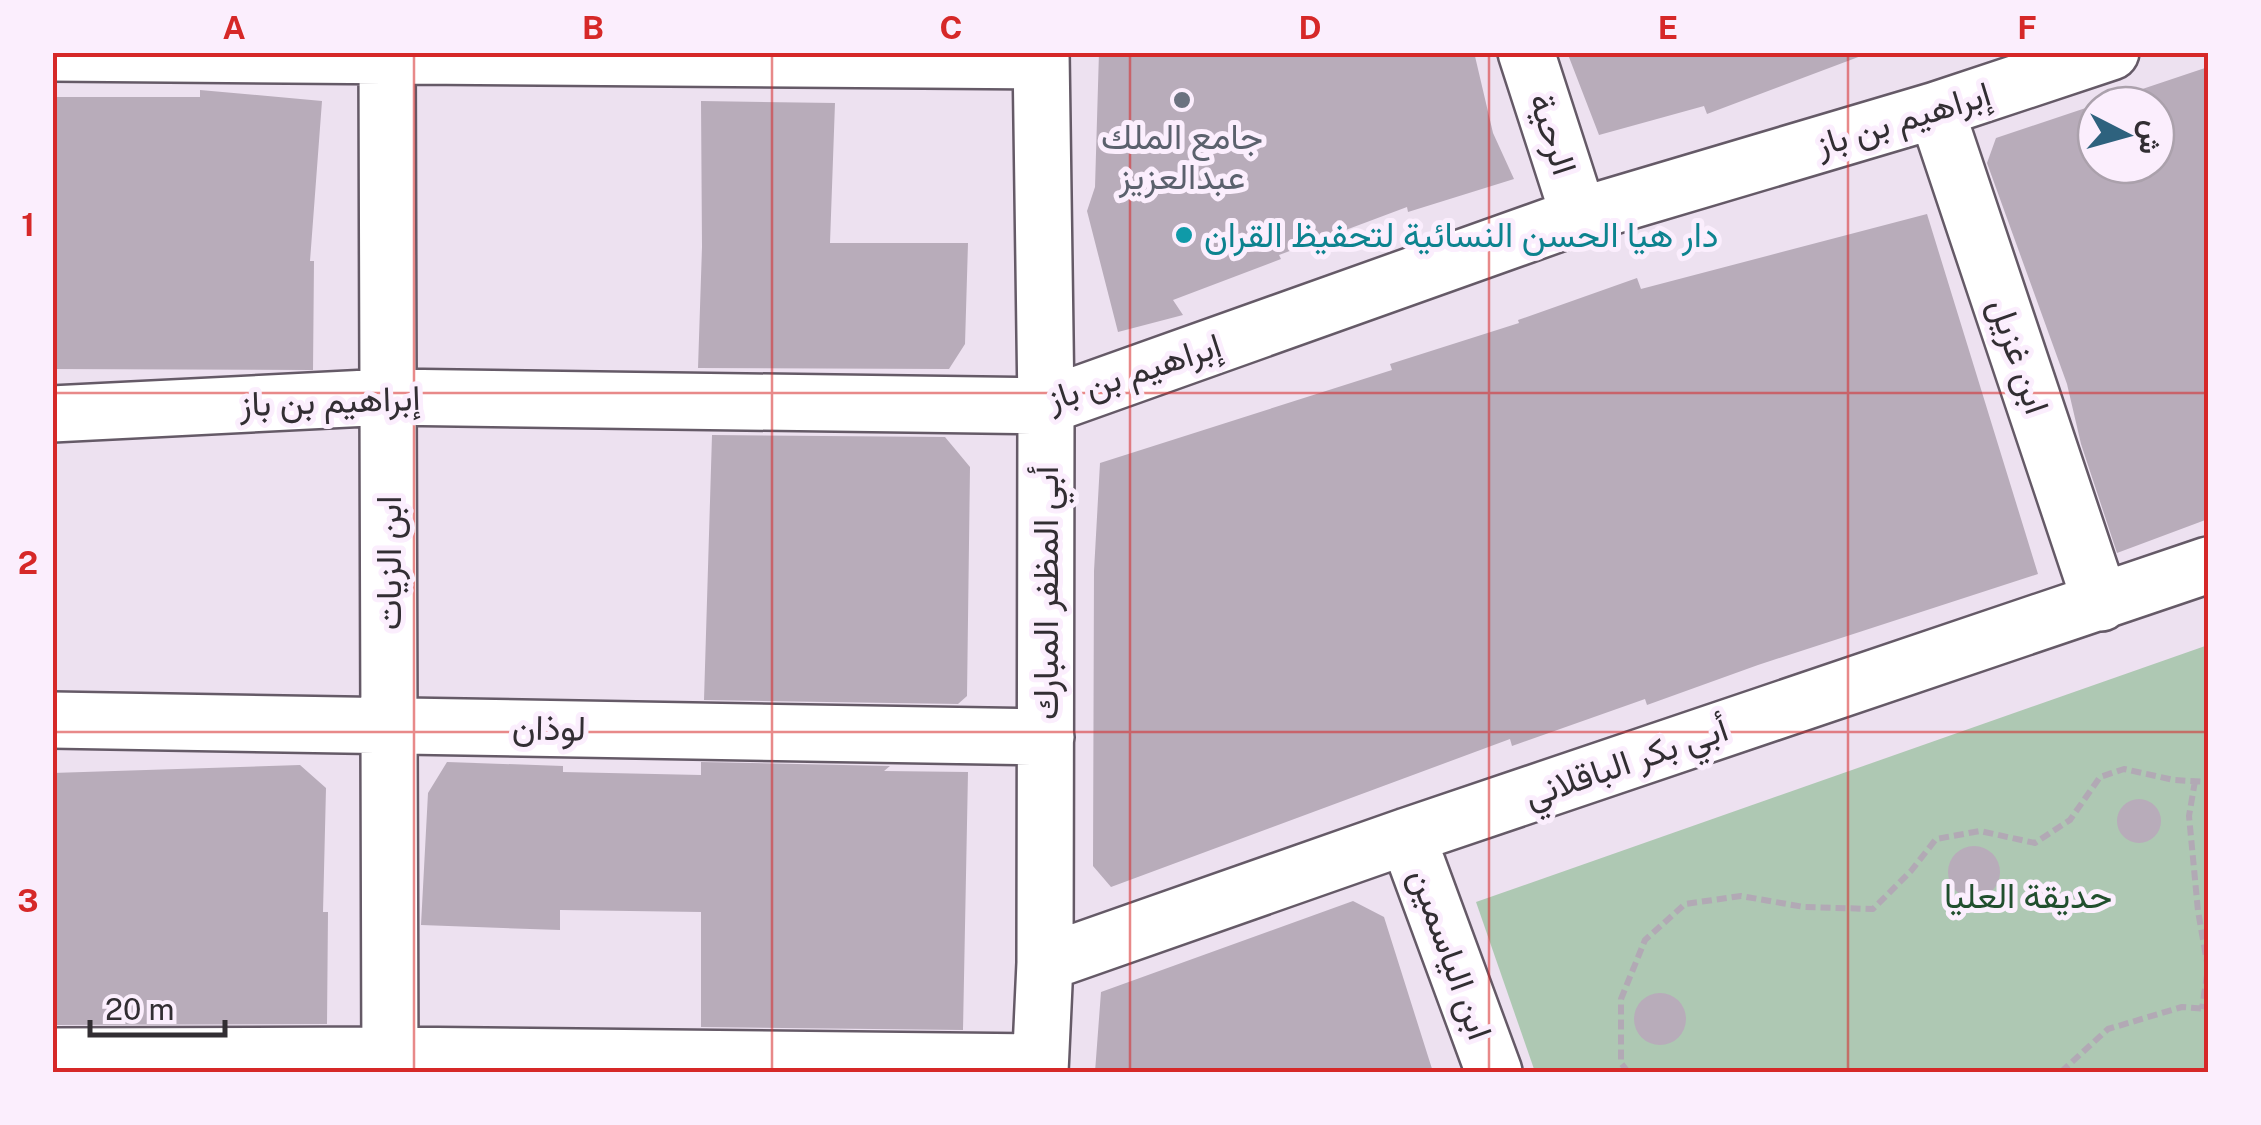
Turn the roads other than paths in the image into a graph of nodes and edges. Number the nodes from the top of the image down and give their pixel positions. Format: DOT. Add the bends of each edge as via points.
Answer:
graph roads {
  1 [pos="1526,52"];
  2 [pos="2111,52"];
  3 [pos="387,53"];
  4 [pos="52,54"];
  5 [pos="1041,57"];
  6 [pos="1936,110"];
  7 [pos="1580,216"];
  8 [pos="388,396"];
  9 [pos="1046,406"];
  10 [pos="52,414"];
  11 [pos="2208,564"];
  12 [pos="2101,602"];
  13 [pos="52,720"];
  14 [pos="389,725"];
  15 [pos="1046,737"];
  16 [pos="1407,836"];
  17 [pos="1045,963"];
  18 [pos="52,1056"];
  19 [pos="390,1064"];
  20 [pos="1040,1068"];
  21 [pos="1494,1072"];
  1 -- 7 [label="street, الرحية"];
  2 -- 6 [label="street, إبراهيم بن باز"];
  3 -- 4 [label="street"];
  3 -- 5 [label="street"];
  3 -- 8 [label="street, ابن الزيات"];
  5 -- 9 [label="street, أبي المظفر المبارك"];
  6 -- 7 [label="street, إبراهيم بن باز"];
  6 -- 12 [label="street, ابن غزيل"];
  7 -- 9 [label="street, إبراهيم بن باز"];
  8 -- 9 [label="street, إبراهيم بن باز"];
  8 -- 10 [label="street, إبراهيم بن باز"];
  8 -- 14 [label="street, ابن الزيات"];
  9 -- 15 [label="street, أبي المظفر المبارك"];
  11 -- 12 [label="street, أبي بكر الباقلاني"];
  12 -- 16 [label="street, أبي بكر الباقلاني"];
  13 -- 14 [label="street, لوذان"];
  14 -- 15 [label="street, لوذان"];
  14 -- 19 [label="street, ابن الزيات"];
  15 -- 17 [label="street, أبي المظفر المبارك"];
  16 -- 17 [label="street, أبي بكر الباقلاني"];
  16 -- 21 [label="street, ابن الياسمين"];
  17 -- 20 [label="street, أبي المظفر المبارك"];
  18 -- 19 [label="street"];
  19 -- 20 [label="street"];
}
